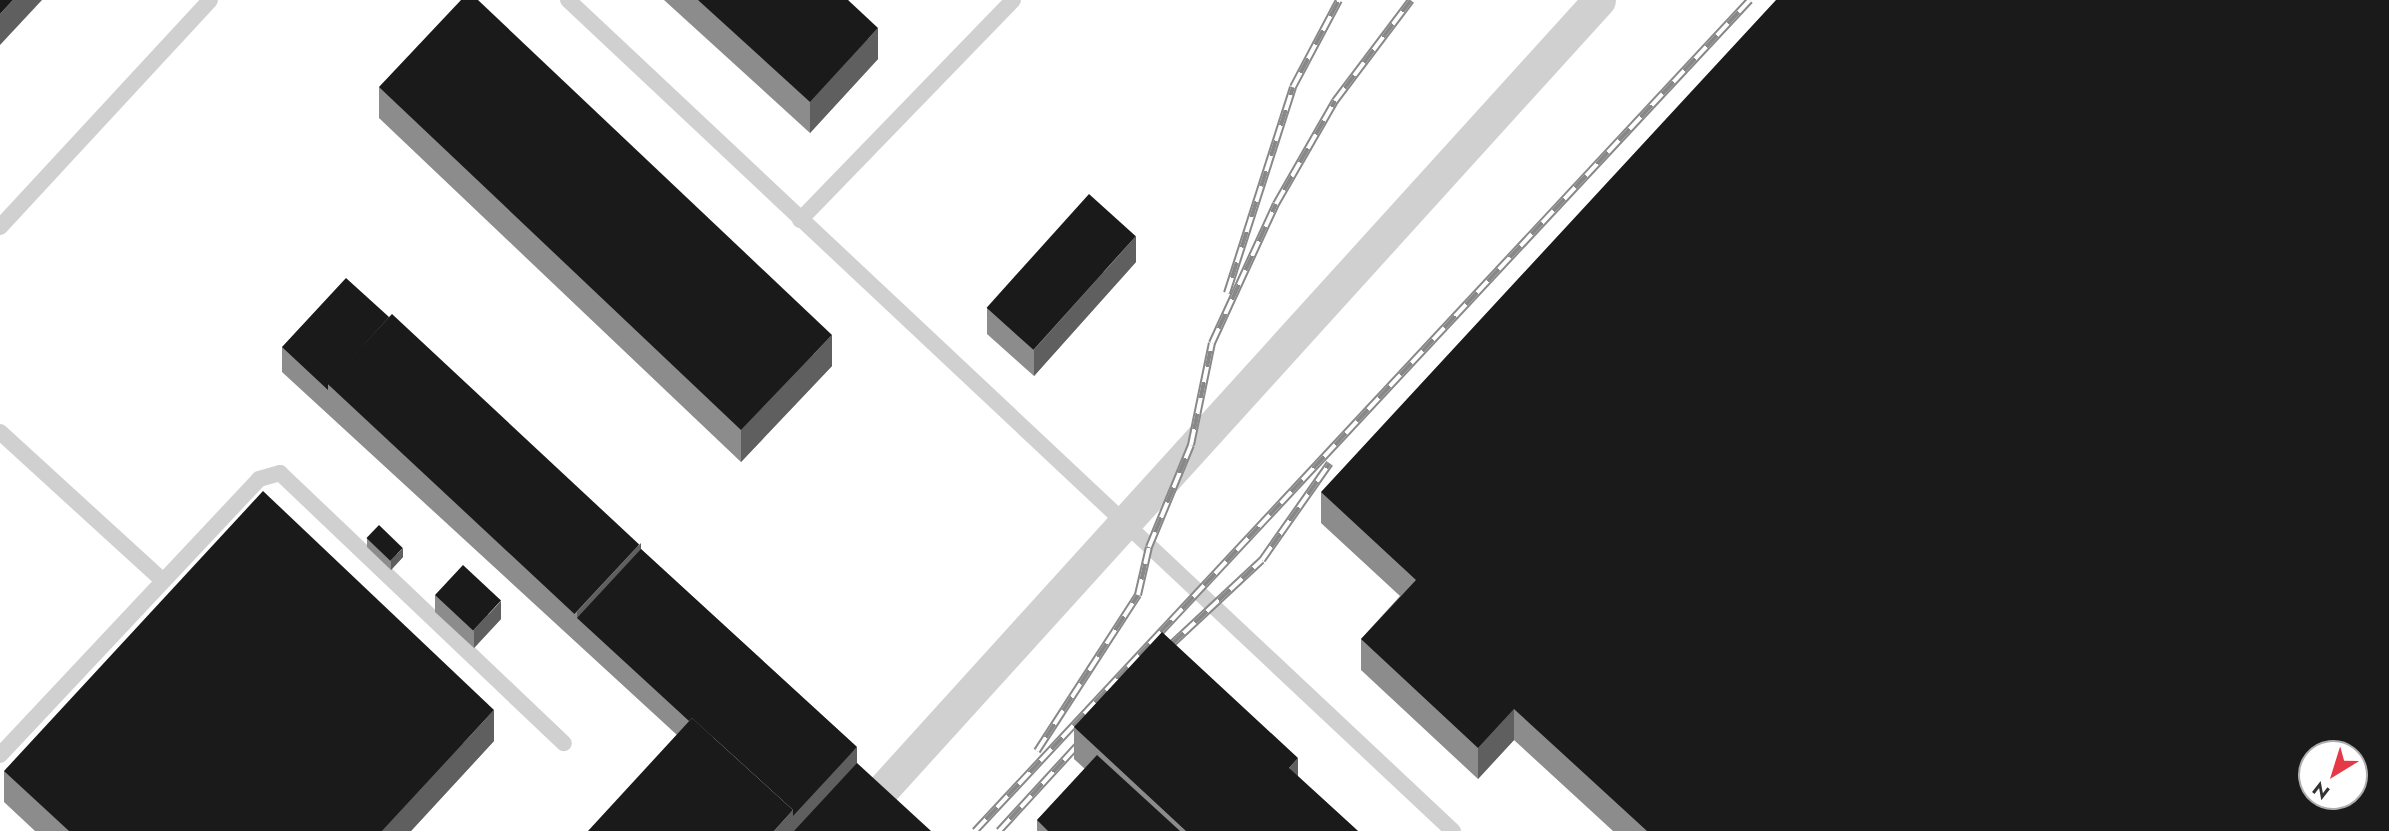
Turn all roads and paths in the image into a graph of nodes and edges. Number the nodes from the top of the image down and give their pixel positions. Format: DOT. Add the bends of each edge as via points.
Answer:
graph roads {
  1 [pos="210,0"];
  2 [pos="568,0"];
  3 [pos="1013,0"];
  4 [pos="1599,0"];
  5 [pos="800,220"];
  6 [pos="0,227"];
  7 [pos="0,432"];
  8 [pos="1125,524"];
  9 [pos="162,580"];
  10 [pos="564,743"];
  11 [pos="0,755"];
  12 [pos="845,831"];
  13 [pos="1453,831"];
  1 -- 6 [label="lane"];
  2 -- 5 [label="lane"];
  3 -- 5 [label="lane"];
  4 -- 8 [label="street"];
  5 -- 8 [label="lane"];
  7 -- 9 [label="lane"];
  8 -- 12 [label="street"];
  8 -- 13 [label="lane"];
  9 -- 10 [label="lane" via="259,479 280,473"];
  9 -- 11 [label="lane"];
}
